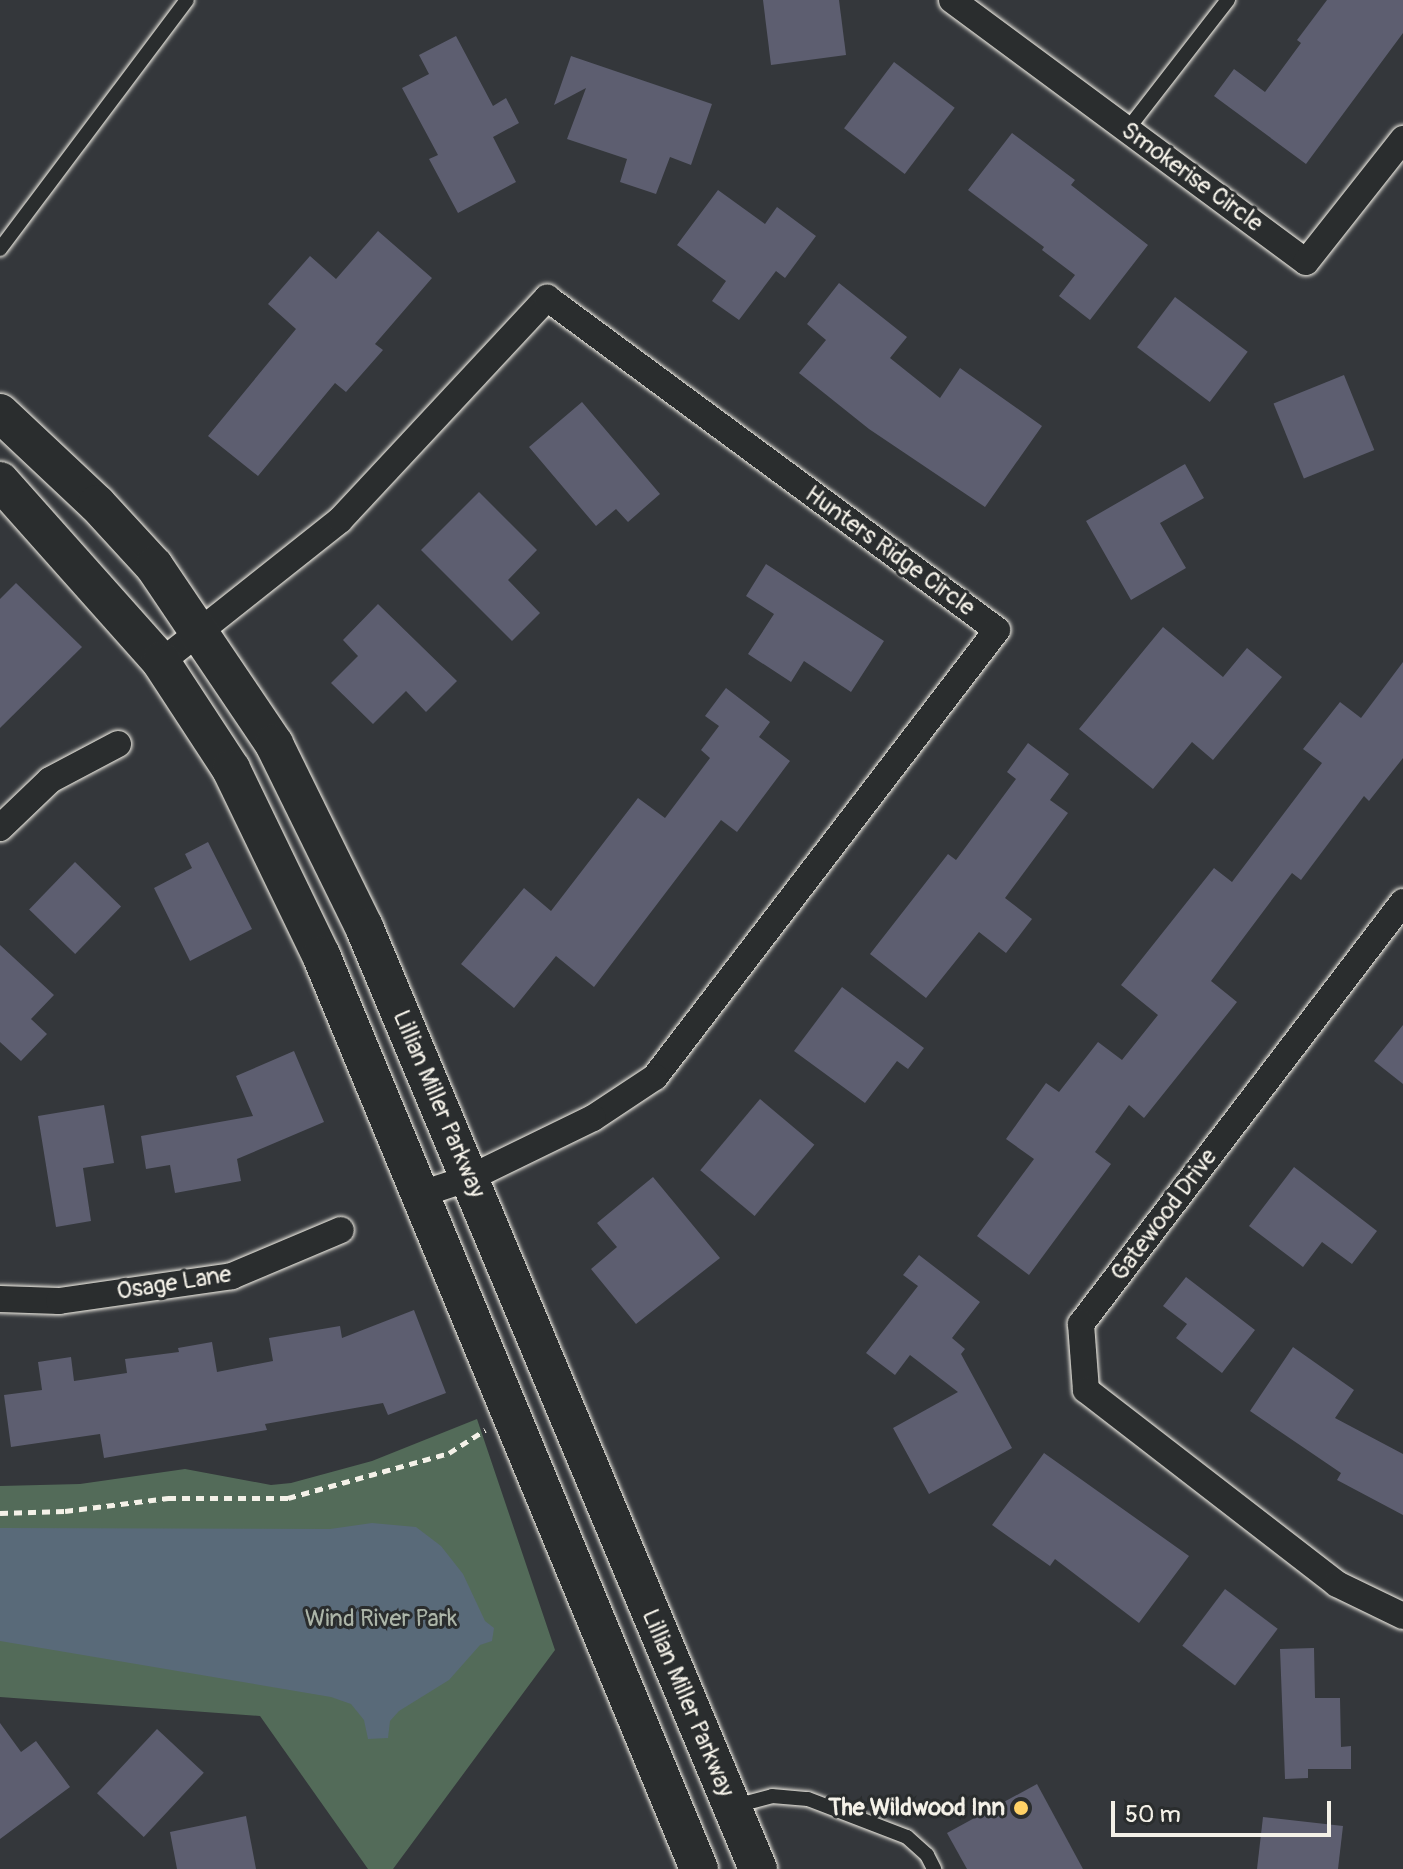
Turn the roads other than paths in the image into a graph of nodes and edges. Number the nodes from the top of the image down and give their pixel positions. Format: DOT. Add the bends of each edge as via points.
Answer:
graph roads {
  1 [pos="187,0"];
  2 [pos="952,0"];
  3 [pos="1228,0"];
  4 [pos="1127,130"];
  5 [pos="1403,139"];
  6 [pos="0,249"];
  7 [pos="0,413"];
  8 [pos="0,481"];
  9 [pos="199,635"];
  10 [pos="161,662"];
  11 [pos="118,744"];
  12 [pos="0,828"];
  13 [pos="1403,902"];
  14 [pos="470,1178"];
  15 [pos="421,1194"];
  16 [pos="341,1230"];
  17 [pos="0,1299"];
  18 [pos="1403,1616"];
  19 [pos="732,1807"];
  20 [pos="699,1869"];
  21 [pos="758,1869"];
  22 [pos="934,1869"];
  1 -- 6 [label="lane"];
  2 -- 4 [label="street, Smokerise Circle"];
  3 -- 4 [label="lane"];
  4 -- 5 [label="street, Smokerise Circle" via="1306,262"];
  7 -- 9 [label="main road, Lillian Miller Parkway" via="154,566"];
  8 -- 10 [label="main road"];
  9 -- 10 [label="street, Hunters Ridge Circle"];
  9 -- 14 [label="main road, Lillian Miller Parkway" via="274,744 364,927"];
  9 -- 14 [label="street, Hunters Ridge Circle" via="340,520 547,298 997,630 655,1077 593,1118"];
  10 -- 15 [label="main road" via="238,783 321,955"];
  11 -- 12 [label="street" via="50,780"];
  13 -- 18 [label="street, Gatewood Drive" via="1081,1324 1086,1390 1337,1584"];
  14 -- 15 [label="street, Hunters Ridge Circle"];
  14 -- 19 [label="main road, Lillian Miller Parkway"];
  15 -- 20 [label="main road"];
  16 -- 17 [label="street, Osage Lane" via="232,1276 59,1301"];
  19 -- 21 [label="main road, Lillian Miller Parkway"];
  19 -- 22 [label="lane" via="772,1796 808,1799 907,1837"];
}
